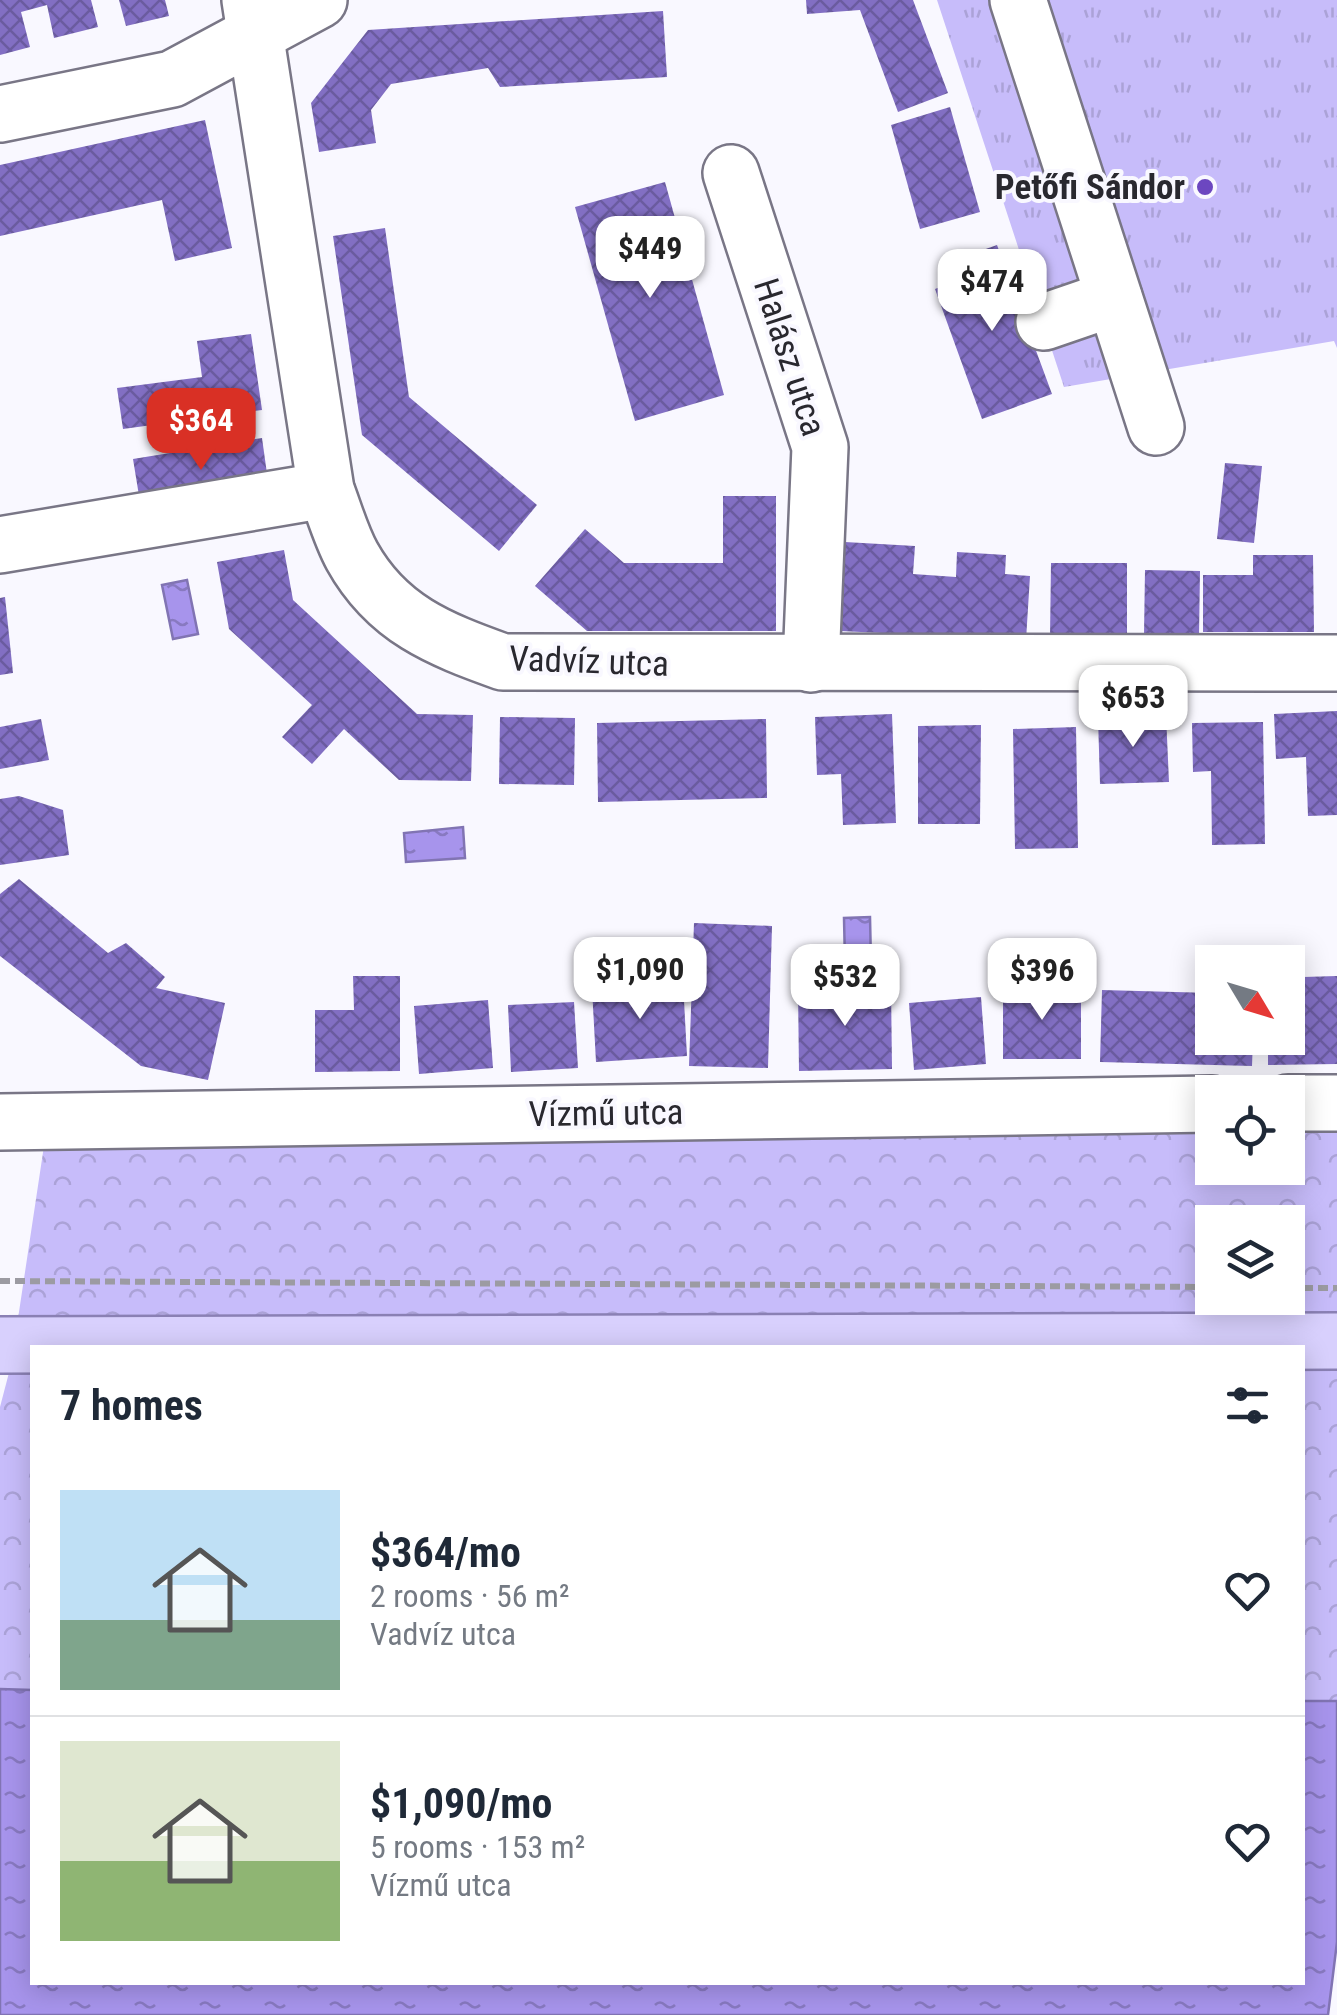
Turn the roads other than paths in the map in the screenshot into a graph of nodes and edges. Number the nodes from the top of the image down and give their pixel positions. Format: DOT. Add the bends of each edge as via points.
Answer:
graph roads {
  1 [pos="318,0"];
  2 [pos="1018,0"];
  3 [pos="253,17"];
  4 [pos="0,114"];
  5 [pos="731,173"];
  6 [pos="1114,298"];
  7 [pos="1044,322"];
  8 [pos="1156,427"];
  9 [pos="326,490"];
  10 [pos="0,545"];
  11 [pos="811,664"];
  12 [pos="1337,664"];
  13 [pos="1337,1102"];
  14 [pos="1305,1103"];
  15 [pos="1195,1104"];
  16 [pos="0,1122"];
  17 [pos="1337,1341"];
  18 [pos="267,1345"];
  19 [pos="0,1346"];
  20 [pos="30,1346"];
  1 -- 3 [label="street"];
  2 -- 6 [label="street"];
  3 -- 4 [label="street" via="172,79"];
  3 -- 9 [label="street, Vadvíz utca"];
  5 -- 11 [label="street, Halász utca" via="820,447"];
  6 -- 7 [label="street"];
  6 -- 8 [label="street"];
  9 -- 10 [label="street"];
  9 -- 11 [label="street, Vadvíz utca" via="352,556 390,606 442,641 503,662"];
  11 -- 12 [label="street, Vadvíz utca"];
  13 -- 14 [label="street"];
  15 -- 16 [label="street, Vízmű utca"];
  17 -- 18 [label="main road"];
  19 -- 20 [label="main road"];
}
